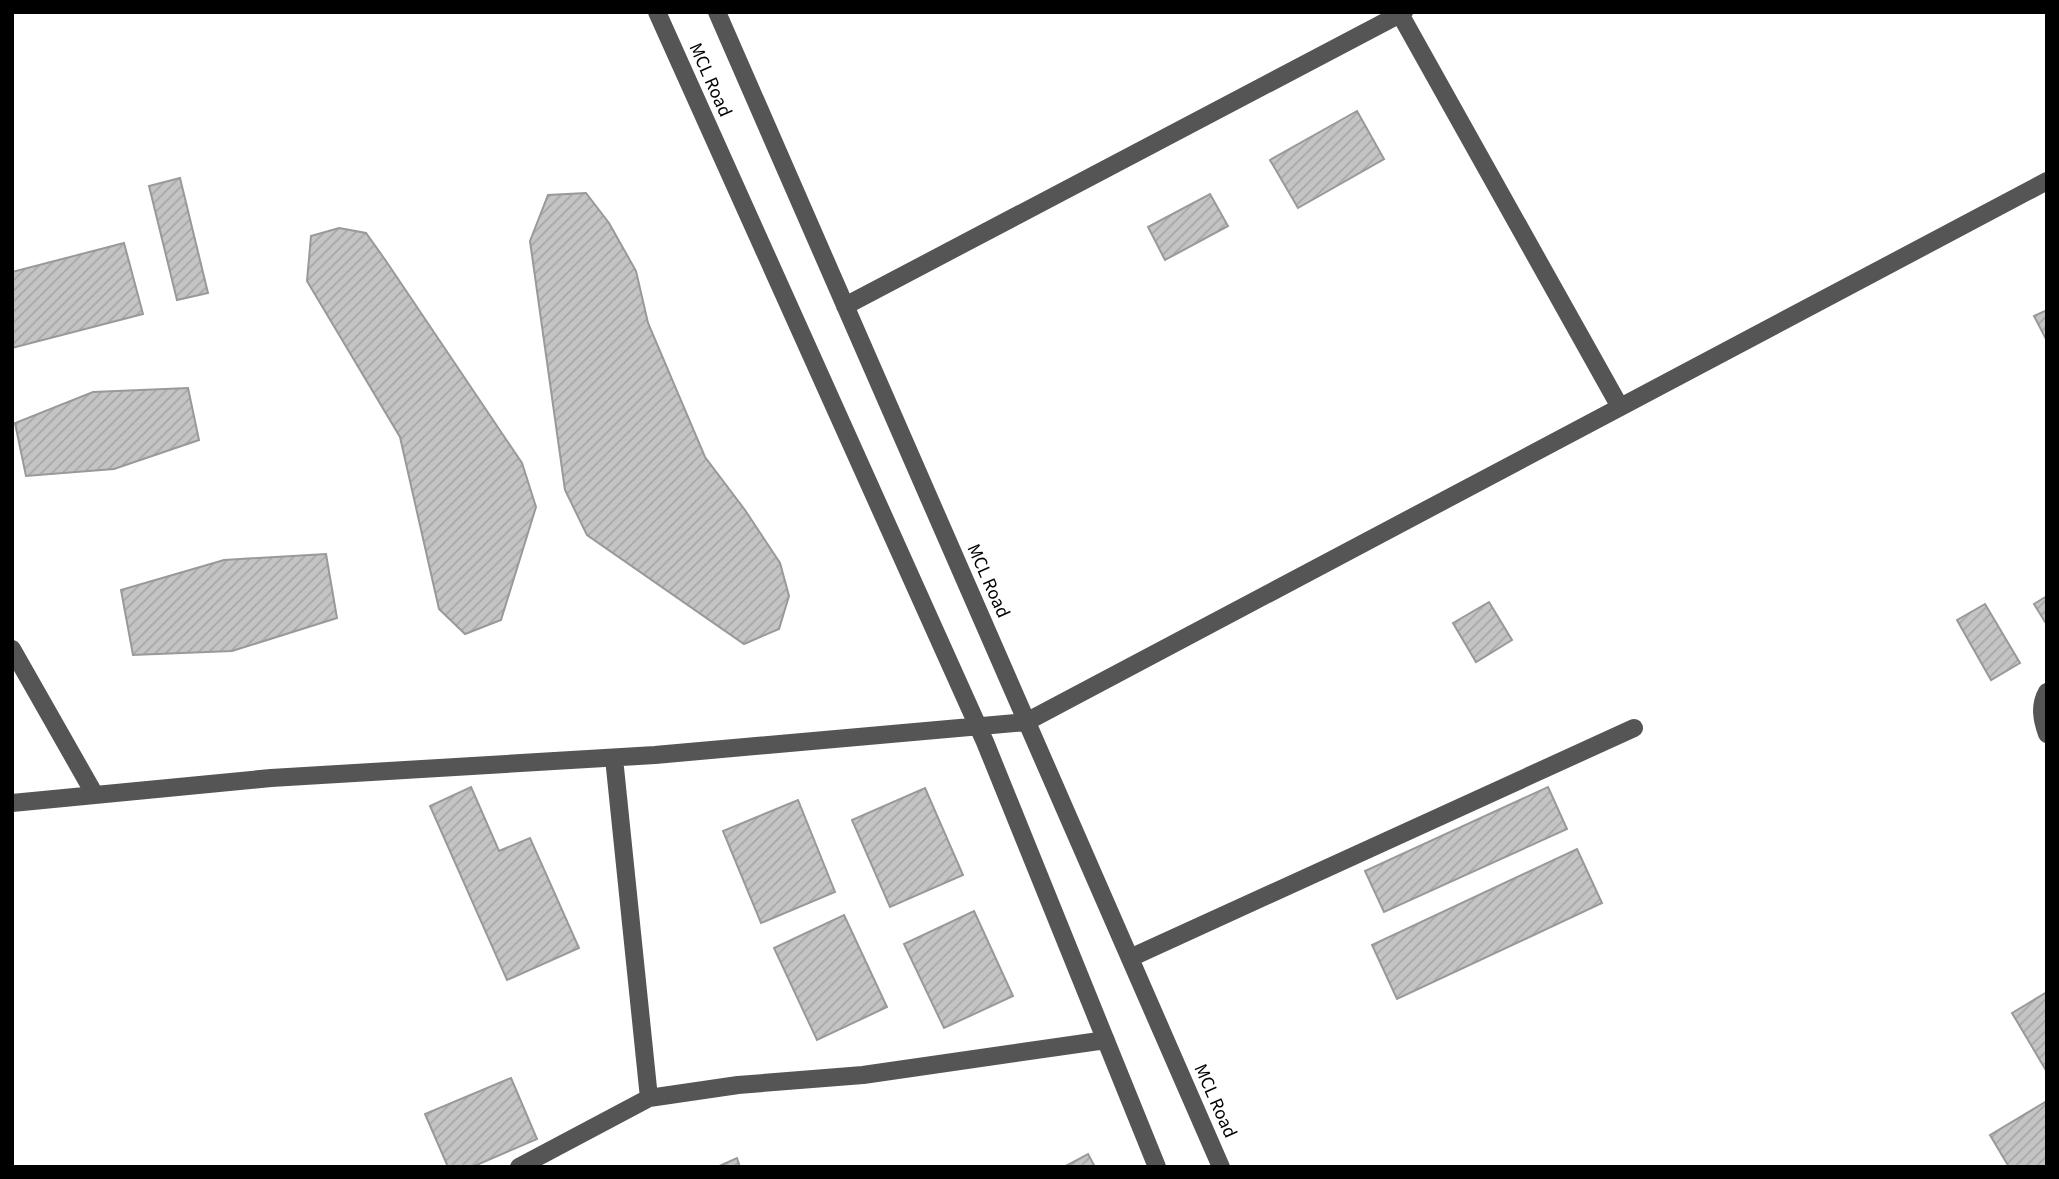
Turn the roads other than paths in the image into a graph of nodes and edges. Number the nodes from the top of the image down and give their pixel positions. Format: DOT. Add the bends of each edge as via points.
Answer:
graph roads {
  1 [pos="657,12"];
  2 [pos="717,12"];
  3 [pos="1402,13"];
  4 [pos="2047,181"];
  5 [pos="845,306"];
  6 [pos="1620,407"];
  7 [pos="12,649"];
  8 [pos="2047,692"];
  9 [pos="1026,722"];
  10 [pos="978,726"];
  11 [pos="1634,728"];
  12 [pos="2047,734"];
  13 [pos="614,758"];
  14 [pos="95,795"];
  15 [pos="12,803"];
  16 [pos="1130,958"];
  17 [pos="1106,1040"];
  18 [pos="649,1098"];
  19 [pos="519,1167"];
  20 [pos="1157,1167"];
  21 [pos="1221,1167"];
  1 -- 10 [label="street, MCL Road"];
  2 -- 5 [label="street, MCL Road"];
  3 -- 5 [label="street"];
  3 -- 6 [label="street"];
  4 -- 6 [label="street"];
  5 -- 9 [label="street, MCL Road"];
  6 -- 9 [label="street"];
  7 -- 14 [label="street"];
  8 -- 12 [label="street" via="2041,718"];
  9 -- 10 [label="street"];
  9 -- 16 [label="street, MCL Road"];
  10 -- 13 [label="street"];
  10 -- 17 [label="street, MCL Road"];
  11 -- 16 [label="street"];
  13 -- 14 [label="street" via="271,778"];
  13 -- 18 [label="street"];
  14 -- 15 [label="street"];
  16 -- 21 [label="street, MCL Road"];
  17 -- 18 [label="street" via="863,1075 737,1085"];
  17 -- 20 [label="street, MCL Road"];
  18 -- 19 [label="street"];
}
